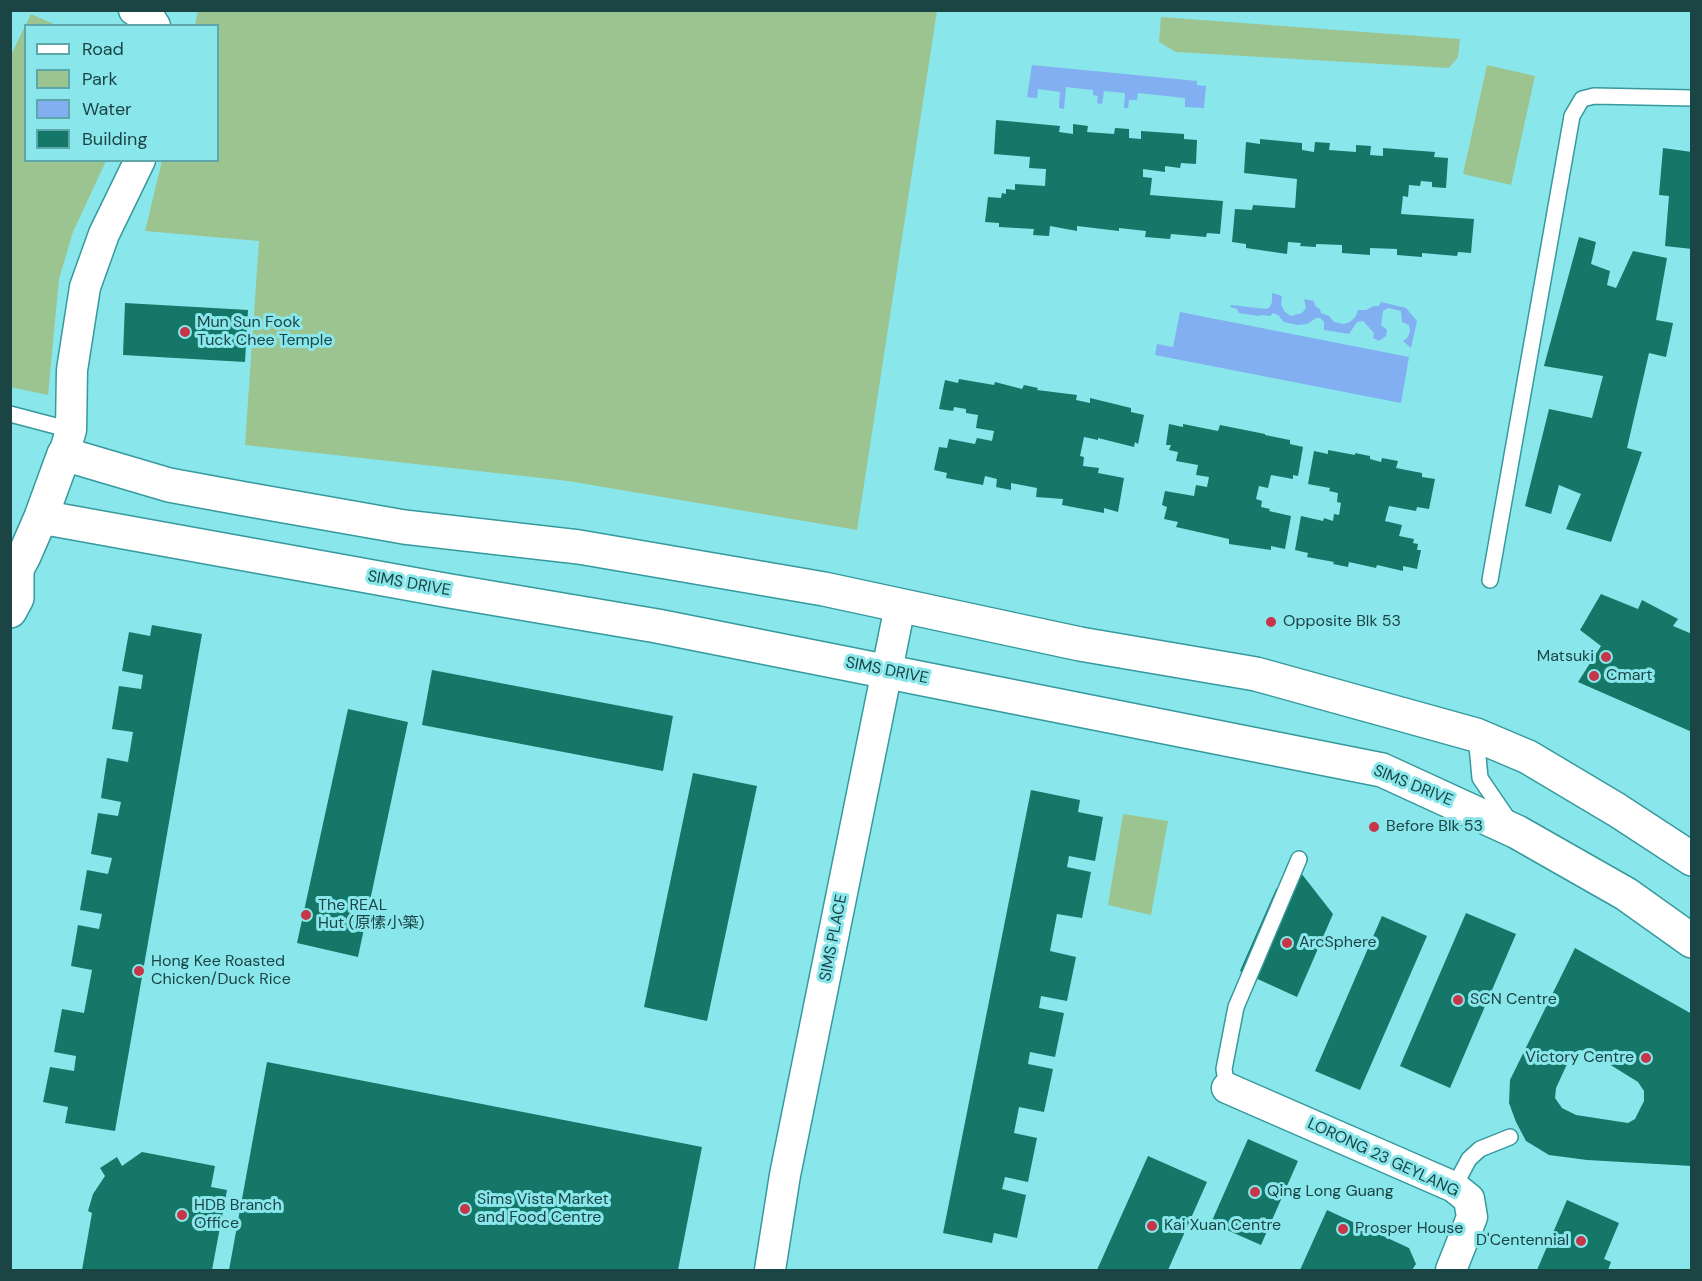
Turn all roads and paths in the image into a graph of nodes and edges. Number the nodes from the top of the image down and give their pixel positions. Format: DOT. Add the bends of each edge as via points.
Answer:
graph roads {
  1 [pos="134,10"];
  2 [pos="154,24"];
  3 [pos="1692,98"];
  4 [pos="139,162"];
  5 [pos="10,414"];
  6 [pos="67,442"];
  7 [pos="41,517"];
  8 [pos="14,572"];
  9 [pos="1490,580"];
  10 [pos="900,606"];
  11 [pos="10,611"];
  12 [pos="886,671"];
  13 [pos="1476,735"];
  14 [pos="1517,832"];
  15 [pos="1299,860"];
  16 [pos="1692,860"];
  17 [pos="1692,941"];
  18 [pos="1227,1088"];
  19 [pos="1510,1137"];
  20 [pos="1454,1187"];
  21 [pos="770,1270"];
  22 [pos="1451,1270"];
  1 -- 2 [label="street"];
  3 -- 9 [label="lane" via="1594,96 1582,99 1572,116"];
  4 -- 6 [label="street" via="104,234 85,287 72,370"];
  5 -- 6 [label="lane"];
  6 -- 7 [label="street"];
  6 -- 10 [label="street" via="169,485 404,527 579,547"];
  7 -- 8 [label="street"];
  7 -- 12 [label="street, SIMS DRIVE" via="657,626"];
  8 -- 11 [label="street" via="17,598"];
  10 -- 12 [label="street, SIMS PLACE"];
  10 -- 13 [label="street" via="1080,644 1256,674"];
  12 -- 14 [label="street, SIMS DRIVE" via="1382,770"];
  12 -- 21 [label="street, SIMS PLACE" via="785,1175"];
  13 -- 14 [label="lane" via="1480,778"];
  13 -- 16 [label="street" via="1528,757"];
  14 -- 17 [label="street, SIMS DRIVE" via="1626,894"];
  15 -- 18 [label="lane" via="1236,1007 1224,1069"];
  18 -- 20 [label="street, LORONG 23 GEYLANG"];
  19 -- 20 [label="lane" via="1480,1149 1469,1159"];
  20 -- 22 [label="street, LORONG 23 GEYLANG" via="1469,1199 1472,1217"];
}
